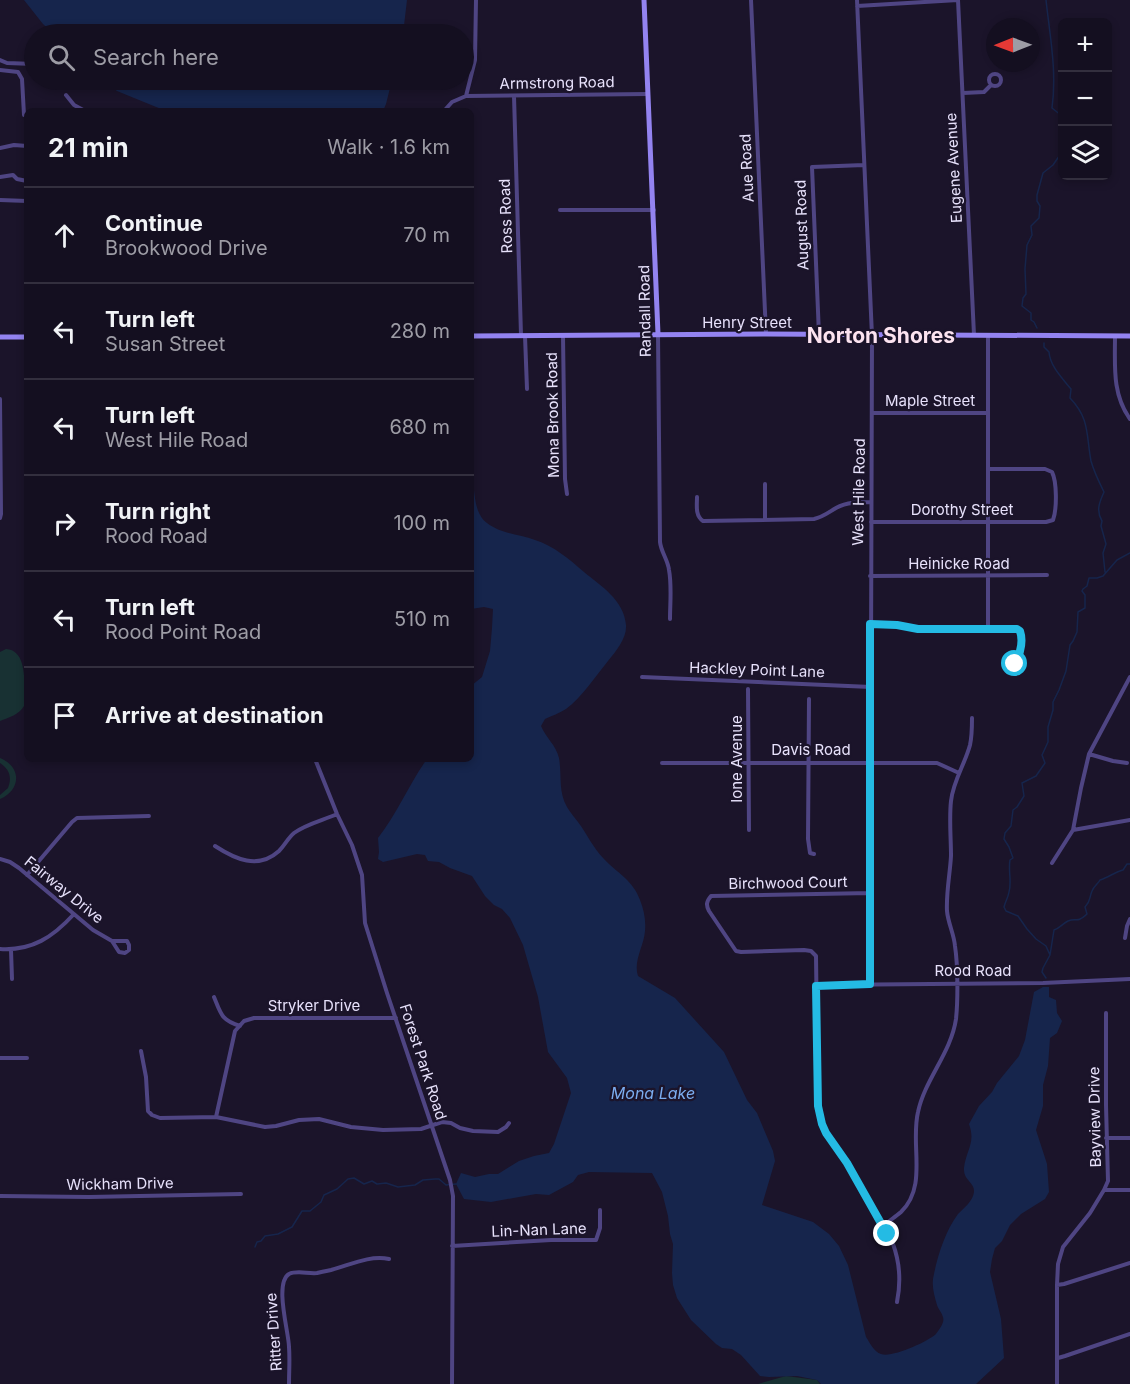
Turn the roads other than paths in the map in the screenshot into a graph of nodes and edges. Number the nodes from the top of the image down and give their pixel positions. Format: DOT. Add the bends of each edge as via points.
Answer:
graph roads {
  1 [pos="476,0"];
  2 [pos="644,0"];
  3 [pos="751,0"];
  4 [pos="857,0"];
  5 [pos="958,0"];
  6 [pos="857,6"];
  7 [pos="0,60"];
  8 [pos="24,64"];
  9 [pos="474,64"];
  10 [pos="0,70"];
  11 [pos="991,85"];
  12 [pos="468,90"];
  13 [pos="963,93"];
  14 [pos="649,94"];
  15 [pos="66,95"];
  16 [pos="466,96"];
  17 [pos="514,96"];
  18 [pos="80,108"];
  19 [pos="447,108"];
  20 [pos="24,115"];
  21 [pos="24,146"];
  22 [pos="0,148"];
  23 [pos="864,165"];
  24 [pos="0,177"];
  25 [pos="24,180"];
  26 [pos="0,200"];
  27 [pos="24,201"];
  28 [pos="560,210"];
  29 [pos="654,210"];
  30 [pos="658,334"];
  31 [pos="766,334"];
  32 [pos="523,335"];
  33 [pos="563,335"];
  34 [pos="819,335"];
  35 [pos="474,336"];
  36 [pos="872,336"];
  37 [pos="974,336"];
  38 [pos="988,336"];
  39 [pos="1115,336"];
  40 [pos="1130,336"];
  41 [pos="0,337"];
  42 [pos="24,337"];
  43 [pos="527,389"];
  44 [pos="0,399"];
  45 [pos="872,413"];
  46 [pos="988,413"];
  47 [pos="1130,419"];
  48 [pos="989,469"];
  49 [pos="765,484"];
  50 [pos="567,494"];
  51 [pos="697,497"];
  52 [pos="871,502"];
  53 [pos="0,518"];
  54 [pos="765,520"];
  55 [pos="871,522"];
  56 [pos="989,522"];
  57 [pos="1047,575"];
  58 [pos="870,576"];
  59 [pos="988,576"];
  60 [pos="670,619"];
  61 [pos="870,624"];
  62 [pos="988,629"];
  63 [pos="1015,664"];
  64 [pos="1130,676"];
  65 [pos="642,677"];
  66 [pos="871,687"];
  67 [pos="748,689"];
  68 [pos="809,699"];
  69 [pos="972,718"];
  70 [pos="1089,754"];
  71 [pos="316,762"];
  72 [pos="809,762"];
  73 [pos="870,762"];
  74 [pos="662,763"];
  75 [pos="749,763"];
  76 [pos="1127,763"];
  77 [pos="959,773"];
  78 [pos="337,814"];
  79 [pos="149,816"];
  80 [pos="1130,820"];
  81 [pos="749,830"];
  82 [pos="1074,830"];
  83 [pos="215,846"];
  84 [pos="814,854"];
  85 [pos="0,859"];
  86 [pos="1052,863"];
  87 [pos="27,875"];
  88 [pos="871,893"];
  89 [pos="74,915"];
  90 [pos="1130,919"];
  91 [pos="1125,938"];
  92 [pos="112,941"];
  93 [pos="0,949"];
  94 [pos="11,950"];
  95 [pos="12,979"];
  96 [pos="1130,979"];
  97 [pos="870,984"];
  98 [pos="956,984"];
  99 [pos="816,986"];
  100 [pos="213,997"];
  101 [pos="1106,1014"];
  102 [pos="396,1018"];
  103 [pos="240,1026"];
  104 [pos="141,1051"];
  105 [pos="0,1058"];
  106 [pos="27,1058"];
  107 [pos="216,1117"];
  108 [pos="509,1123"];
  109 [pos="431,1126"];
  110 [pos="1130,1137"];
  111 [pos="1106,1138"];
  112 [pos="1104,1190"];
  113 [pos="1130,1190"];
  114 [pos="241,1194"];
  115 [pos="0,1196"];
  116 [pos="600,1210"];
  117 [pos="883,1226"];
  118 [pos="452,1246"];
  119 [pos="389,1260"];
  120 [pos="1130,1263"];
  121 [pos="1057,1285"];
  122 [pos="897,1302"];
  123 [pos="1130,1334"];
  124 [pos="1058,1358"];
  125 [pos="289,1384"];
  126 [pos="452,1384"];
  127 [pos="1058,1384"];
  1 -- 9 [label="street"];
  2 -- 14 [label="street, Randall Road"];
  3 -- 31 [label="street, Aue Road"];
  4 -- 6 [label="street, West Hile Road"];
  5 -- 6 [label="street"];
  5 -- 13 [label="street, Eugene Avenue"];
  6 -- 23 [label="street, West Hile Road"];
  7 -- 8 [label="street"];
  10 -- 20 [label="street" via="18,72 22,79"];
  11 -- 13 [label="street" via="984,92"];
  12 -- 16 [label="street"];
  13 -- 37 [label="street, Eugene Avenue"];
  14 -- 17 [label="street, Armstrong Road"];
  14 -- 29 [label="street, Randall Road"];
  15 -- 18 [label="street"];
  16 -- 17 [label="street, Armstrong Road"];
  16 -- 19 [label="street"];
  17 -- 32 [label="street, Ross Road"];
  21 -- 22 [label="street"];
  23 -- 34 [label="street, August Road" via="812,167"];
  23 -- 36 [label="street, West Hile Road"];
  24 -- 25 [label="street" via="13,175"];
  26 -- 27 [label="street"];
  28 -- 29 [label="street"];
  29 -- 30 [label="street, Randall Road"];
  30 -- 31 [label="street, Henry Street"];
  30 -- 33 [label="street, Henry Street"];
  30 -- 60 [label="street, Randall Road" via="660,542 669,570"];
  31 -- 34 [label="street, Henry Street"];
  32 -- 33 [label="street, Henry Street"];
  32 -- 35 [label="street, Henry Street"];
  32 -- 43 [label="street, Ross Road"];
  33 -- 50 [label="street, Mona Brook Road"];
  34 -- 36 [label="street, Henry Street"];
  36 -- 37 [label="street, Henry Street"];
  36 -- 45 [label="street, West Hile Road"];
  37 -- 38 [label="street, Henry Street"];
  38 -- 39 [label="street, Henry Street"];
  38 -- 46 [label="street"];
  39 -- 40 [label="street, Henry Street"];
  39 -- 47 [label="street" via="1116,386"];
  41 -- 42 [label="street"];
  44 -- 53 [label="street"];
  45 -- 46 [label="street, Maple Street"];
  45 -- 52 [label="street, West Hile Road"];
  46 -- 48 [label="street"];
  48 -- 56 [label="street"];
  48 -- 56 [label="street, Dorothy Street" via="1052,472 1056,514 1046,522"];
  49 -- 54 [label="street"];
  51 -- 54 [label="street" via="697,514 702,521"];
  52 -- 54 [label="street" via="846,504 814,519"];
  52 -- 55 [label="street, West Hile Road"];
  55 -- 56 [label="street, Dorothy Street"];
  55 -- 58 [label="street, West Hile Road"];
  56 -- 59 [label="street"];
  57 -- 59 [label="street, Heinicke Road"];
  58 -- 59 [label="street, Heinicke Road"];
  58 -- 61 [label="street, West Hile Road"];
  59 -- 62 [label="street"];
  61 -- 62 [label="street"];
  61 -- 66 [label="street, West Hile Road"];
  62 -- 63 [label="street" via="1020,631 1022,643"];
  64 -- 70 [label="street"];
  65 -- 66 [label="street, Hackley Point Lane"];
  66 -- 73 [label="street, West Hile Road"];
  67 -- 75 [label="street, Ione Avenue"];
  68 -- 72 [label="street"];
  69 -- 77 [label="street" via="971,744"];
  70 -- 76 [label="street"];
  70 -- 82 [label="street"];
  71 -- 78 [label="street, Forest Park Road"];
  72 -- 73 [label="street, Davis Road"];
  72 -- 75 [label="street, Davis Road"];
  72 -- 84 [label="street" via="808,839 810,853"];
  73 -- 77 [label="street, Davis Road" via="937,764"];
  73 -- 88 [label="street, West Hile Road"];
  74 -- 75 [label="street, Davis Road"];
  75 -- 81 [label="street, Ione Avenue"];
  77 -- 98 [label="street" via="951,798 947,911 955,945"];
  78 -- 83 [label="street" via="295,833 275,854 261,860 239,859"];
  78 -- 102 [label="street, Forest Park Road" via="362,875 365,923"];
  79 -- 87 [label="street" via="77,818"];
  80 -- 82 [label="street"];
  82 -- 86 [label="street"];
  85 -- 87 [label="street, Fairway Drive"];
  87 -- 89 [label="street, Fairway Drive"];
  88 -- 97 [label="street, West Hile Road"];
  88 -- 99 [label="street, Birchwood Court" via="711,896 708,900 708,911 736,951 811,951 816,956"];
  89 -- 92 [label="street, Fairway Drive"];
  89 -- 94 [label="street" via="50,937"];
  90 -- 91 [label="street"];
  92 -- 92 [label="street, Fairway Drive" via="127,941 129,950 121,953"];
  93 -- 94 [label="street"];
  94 -- 95 [label="street"];
  96 -- 98 [label="street, Rood Road"];
  97 -- 98 [label="street, Rood Road"];
  97 -- 99 [label="street, Rood Road"];
  98 -- 117 [label="street" via="954,1029 918,1112 916,1184 901,1212"];
  99 -- 117 [label="street" via="818,1106 822,1124"];
  100 -- 103 [label="street" via="224,1018"];
  101 -- 111 [label="street, Bayview Drive"];
  102 -- 103 [label="street, Stryker Drive" via="254,1018"];
  102 -- 109 [label="street, Forest Park Road"];
  103 -- 107 [label="street" via="235,1031"];
  104 -- 107 [label="street" via="148,1111 152,1115"];
  105 -- 106 [label="street"];
  107 -- 109 [label="street" via="265,1127 317,1119 373,1130"];
  108 -- 109 [label="street" via="498,1132 473,1131 442,1122"];
  109 -- 118 [label="street, Forest Park Road" via="450,1180"];
  110 -- 111 [label="street"];
  111 -- 112 [label="street, Bayview Drive" via="1108,1181"];
  112 -- 113 [label="street"];
  112 -- 121 [label="street, Bayview Drive" via="1063,1246"];
  114 -- 115 [label="street, Wickham Drive"];
  116 -- 118 [label="street, Lin-Nan Lane" via="596,1240"];
  117 -- 122 [label="street" via="897,1255"];
  118 -- 126 [label="street, Forest Park Road"];
  119 -- 125 [label="street, Ritter Drive" via="373,1258 286,1277"];
  120 -- 121 [label="street"];
  121 -- 124 [label="street, Bayview Drive"];
  123 -- 124 [label="street"];
  124 -- 127 [label="street, Bayview Drive"];
}
